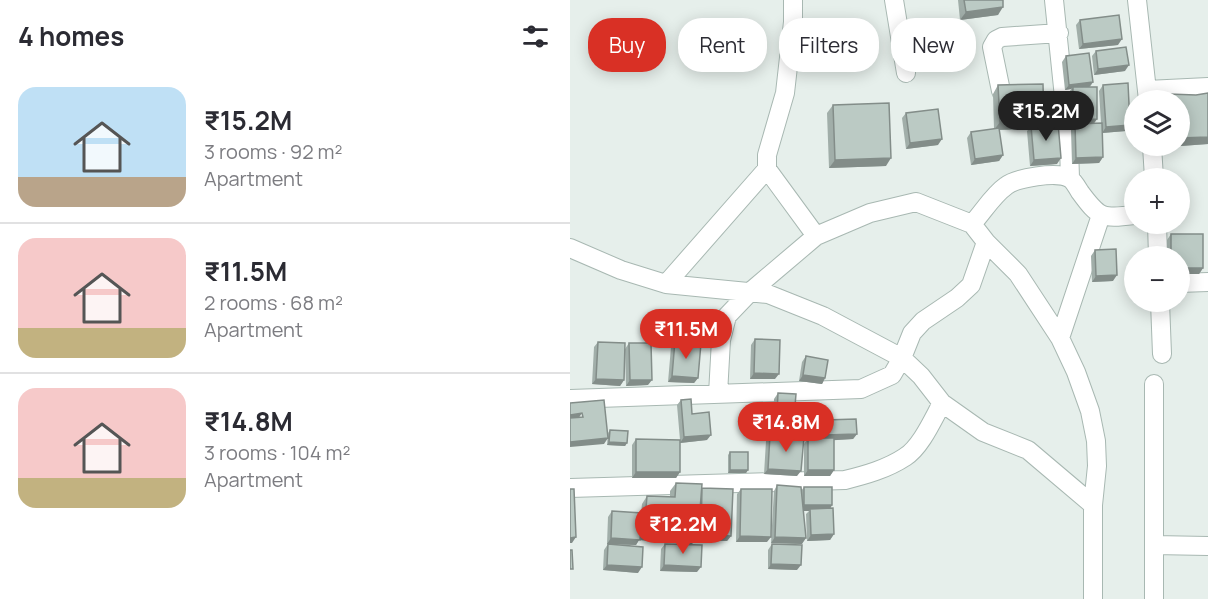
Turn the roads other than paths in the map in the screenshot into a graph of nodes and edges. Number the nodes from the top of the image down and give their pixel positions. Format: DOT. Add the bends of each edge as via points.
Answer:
graph roads {
  1 [pos="793,0"];
  2 [pos="894,0"];
  3 [pos="1054,0"];
  4 [pos="1137,0"];
  5 [pos="1059,33"];
  6 [pos="906,73"];
  7 [pos="1208,87"];
  8 [pos="1147,90"];
  9 [pos="1186,90"];
  10 [pos="1001,91"];
  11 [pos="767,169"];
  12 [pos="1070,178"];
  13 [pos="1101,215"];
  14 [pos="1124,216"];
  15 [pos="972,224"];
  16 [pos="816,236"];
  17 [pos="986,242"];
  18 [pos="570,248"];
  19 [pos="1208,282"];
  20 [pos="1190,283"];
  21 [pos="666,284"];
  22 [pos="750,292"];
  23 [pos="1160,312"];
  24 [pos="1060,338"];
  25 [pos="884,349"];
  26 [pos="1162,354"];
  27 [pos="902,358"];
  28 [pos="892,375"];
  29 [pos="1154,384"];
  30 [pos="718,394"];
  31 [pos="570,399"];
  32 [pos="942,403"];
  33 [pos="570,488"];
  34 [pos="1093,505"];
  35 [pos="1154,545"];
  36 [pos="1208,546"];
  37 [pos="1093,599"];
  38 [pos="1154,599"];
  1 -- 11 [label="street" via="785,93 767,155"];
  2 -- 6 [label="street"];
  3 -- 5 [label="street"];
  4 -- 8 [label="street"];
  5 -- 10 [label="street" via="996,39 992,47"];
  5 -- 12 [label="street"];
  7 -- 9 [label="street"];
  11 -- 16 [label="street"];
  11 -- 21 [label="street"];
  12 -- 13 [label="street"];
  12 -- 15 [label="street" via="1040,176 1007,184"];
  13 -- 14 [label="street"];
  13 -- 24 [label="street"];
  15 -- 16 [label="street" via="916,202 870,213"];
  15 -- 17 [label="street"];
  16 -- 22 [label="street"];
  17 -- 24 [label="street" via="1018,274"];
  17 -- 27 [label="street" via="971,285 922,321 912,333"];
  18 -- 21 [label="street"];
  19 -- 20 [label="street"];
  21 -- 22 [label="street"];
  22 -- 25 [label="street" via="768,294 823,316"];
  22 -- 30 [label="street" via="727,316 721,340"];
  23 -- 26 [label="street"];
  24 -- 34 [label="street" via="1090,411 1096,441"];
  25 -- 27 [label="street"];
  25 -- 28 [label="street"];
  27 -- 28 [label="street"];
  27 -- 32 [label="street"];
  28 -- 30 [label="street" via="861,389"];
  29 -- 35 [label="street"];
  30 -- 31 [label="street"];
  32 -- 33 [label="street" via="907,456 873,473 844,480"];
  32 -- 34 [label="street" via="983,432 1028,450"];
  34 -- 37 [label="street"];
  35 -- 36 [label="street"];
  35 -- 38 [label="street"];
}
